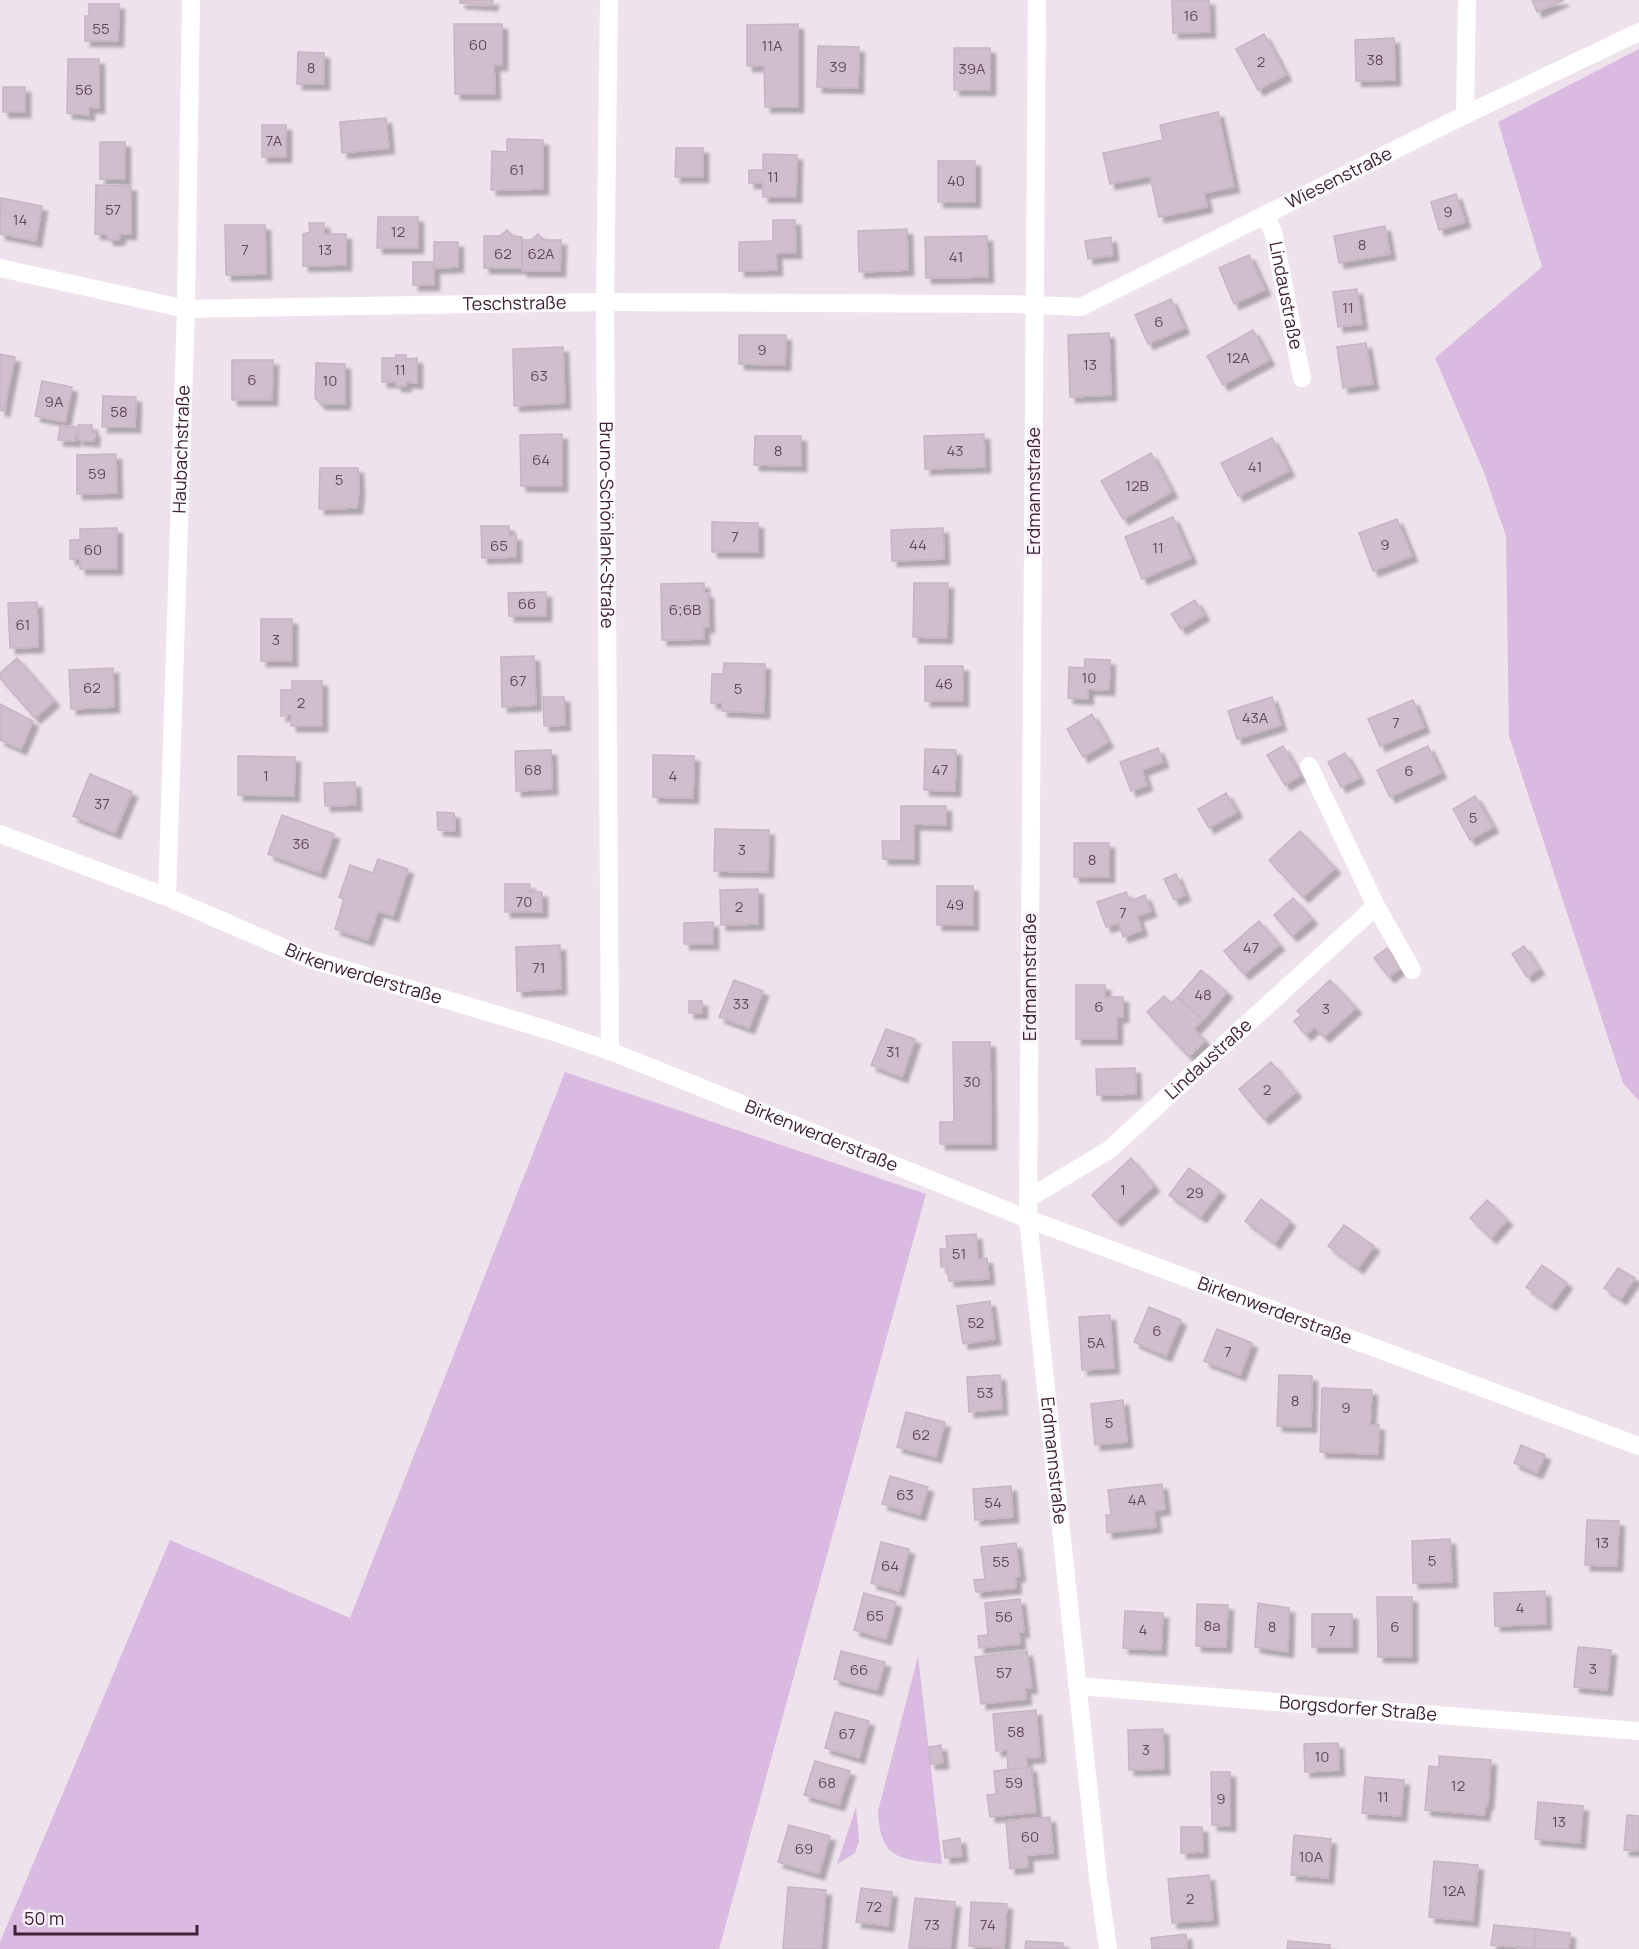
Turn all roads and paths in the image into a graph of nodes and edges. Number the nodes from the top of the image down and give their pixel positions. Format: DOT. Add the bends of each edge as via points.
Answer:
graph roads {
  1 [pos="191,0"];
  2 [pos="609,0"];
  3 [pos="1037,0"];
  4 [pos="1467,0"];
  5 [pos="1639,32"];
  6 [pos="1465,115"];
  7 [pos="1264,215"];
  8 [pos="0,268"];
  9 [pos="605,303"];
  10 [pos="1035,306"];
  11 [pos="186,309"];
  12 [pos="1302,378"];
  13 [pos="1310,766"];
  14 [pos="0,834"];
  15 [pos="167,897"];
  16 [pos="1376,906"];
  17 [pos="1412,970"];
  18 [pos="610,1051"];
  19 [pos="1029,1198"];
  20 [pos="1028,1219"];
  21 [pos="1639,1446"];
  22 [pos="1077,1686"];
  23 [pos="1639,1731"];
  24 [pos="1108,1949"];
  1 -- 11 [label="street, Haubachstraße"];
  2 -- 9 [label="street, Bruno-Schönlank-Straße"];
  3 -- 10 [label="street, Erdmannstraße"];
  4 -- 6 [label="street"];
  5 -- 6 [label="street, Wiesenstraße"];
  6 -- 7 [label="street, Wiesenstraße"];
  7 -- 10 [label="street, Wiesenstraße" via="1081,307"];
  7 -- 12 [label="street, Lindaustraße" via="1273,231"];
  8 -- 11 [label="street, Teschstraße"];
  9 -- 10 [label="street, Teschstraße"];
  9 -- 11 [label="street, Teschstraße"];
  9 -- 18 [label="street, Bruno-Schönlank-Straße"];
  10 -- 19 [label="street, Erdmannstraße"];
  11 -- 15 [label="street, Haubachstraße"];
  13 -- 16 [label="street"];
  14 -- 15 [label="street, Birkenwerderstraße"];
  15 -- 18 [label="street, Birkenwerderstraße" via="312,960"];
  16 -- 17 [label="street"];
  16 -- 19 [label="street, Lindaustraße" via="1109,1150"];
  18 -- 20 [label="street, Birkenwerderstraße"];
  19 -- 20 [label="street, Erdmannstraße"];
  20 -- 21 [label="street, Birkenwerderstraße"];
  20 -- 22 [label="street, Erdmannstraße"];
  22 -- 23 [label="street, Borgsdorfer Straße"];
  22 -- 24 [label="street, Erdmannstraße"];
}
